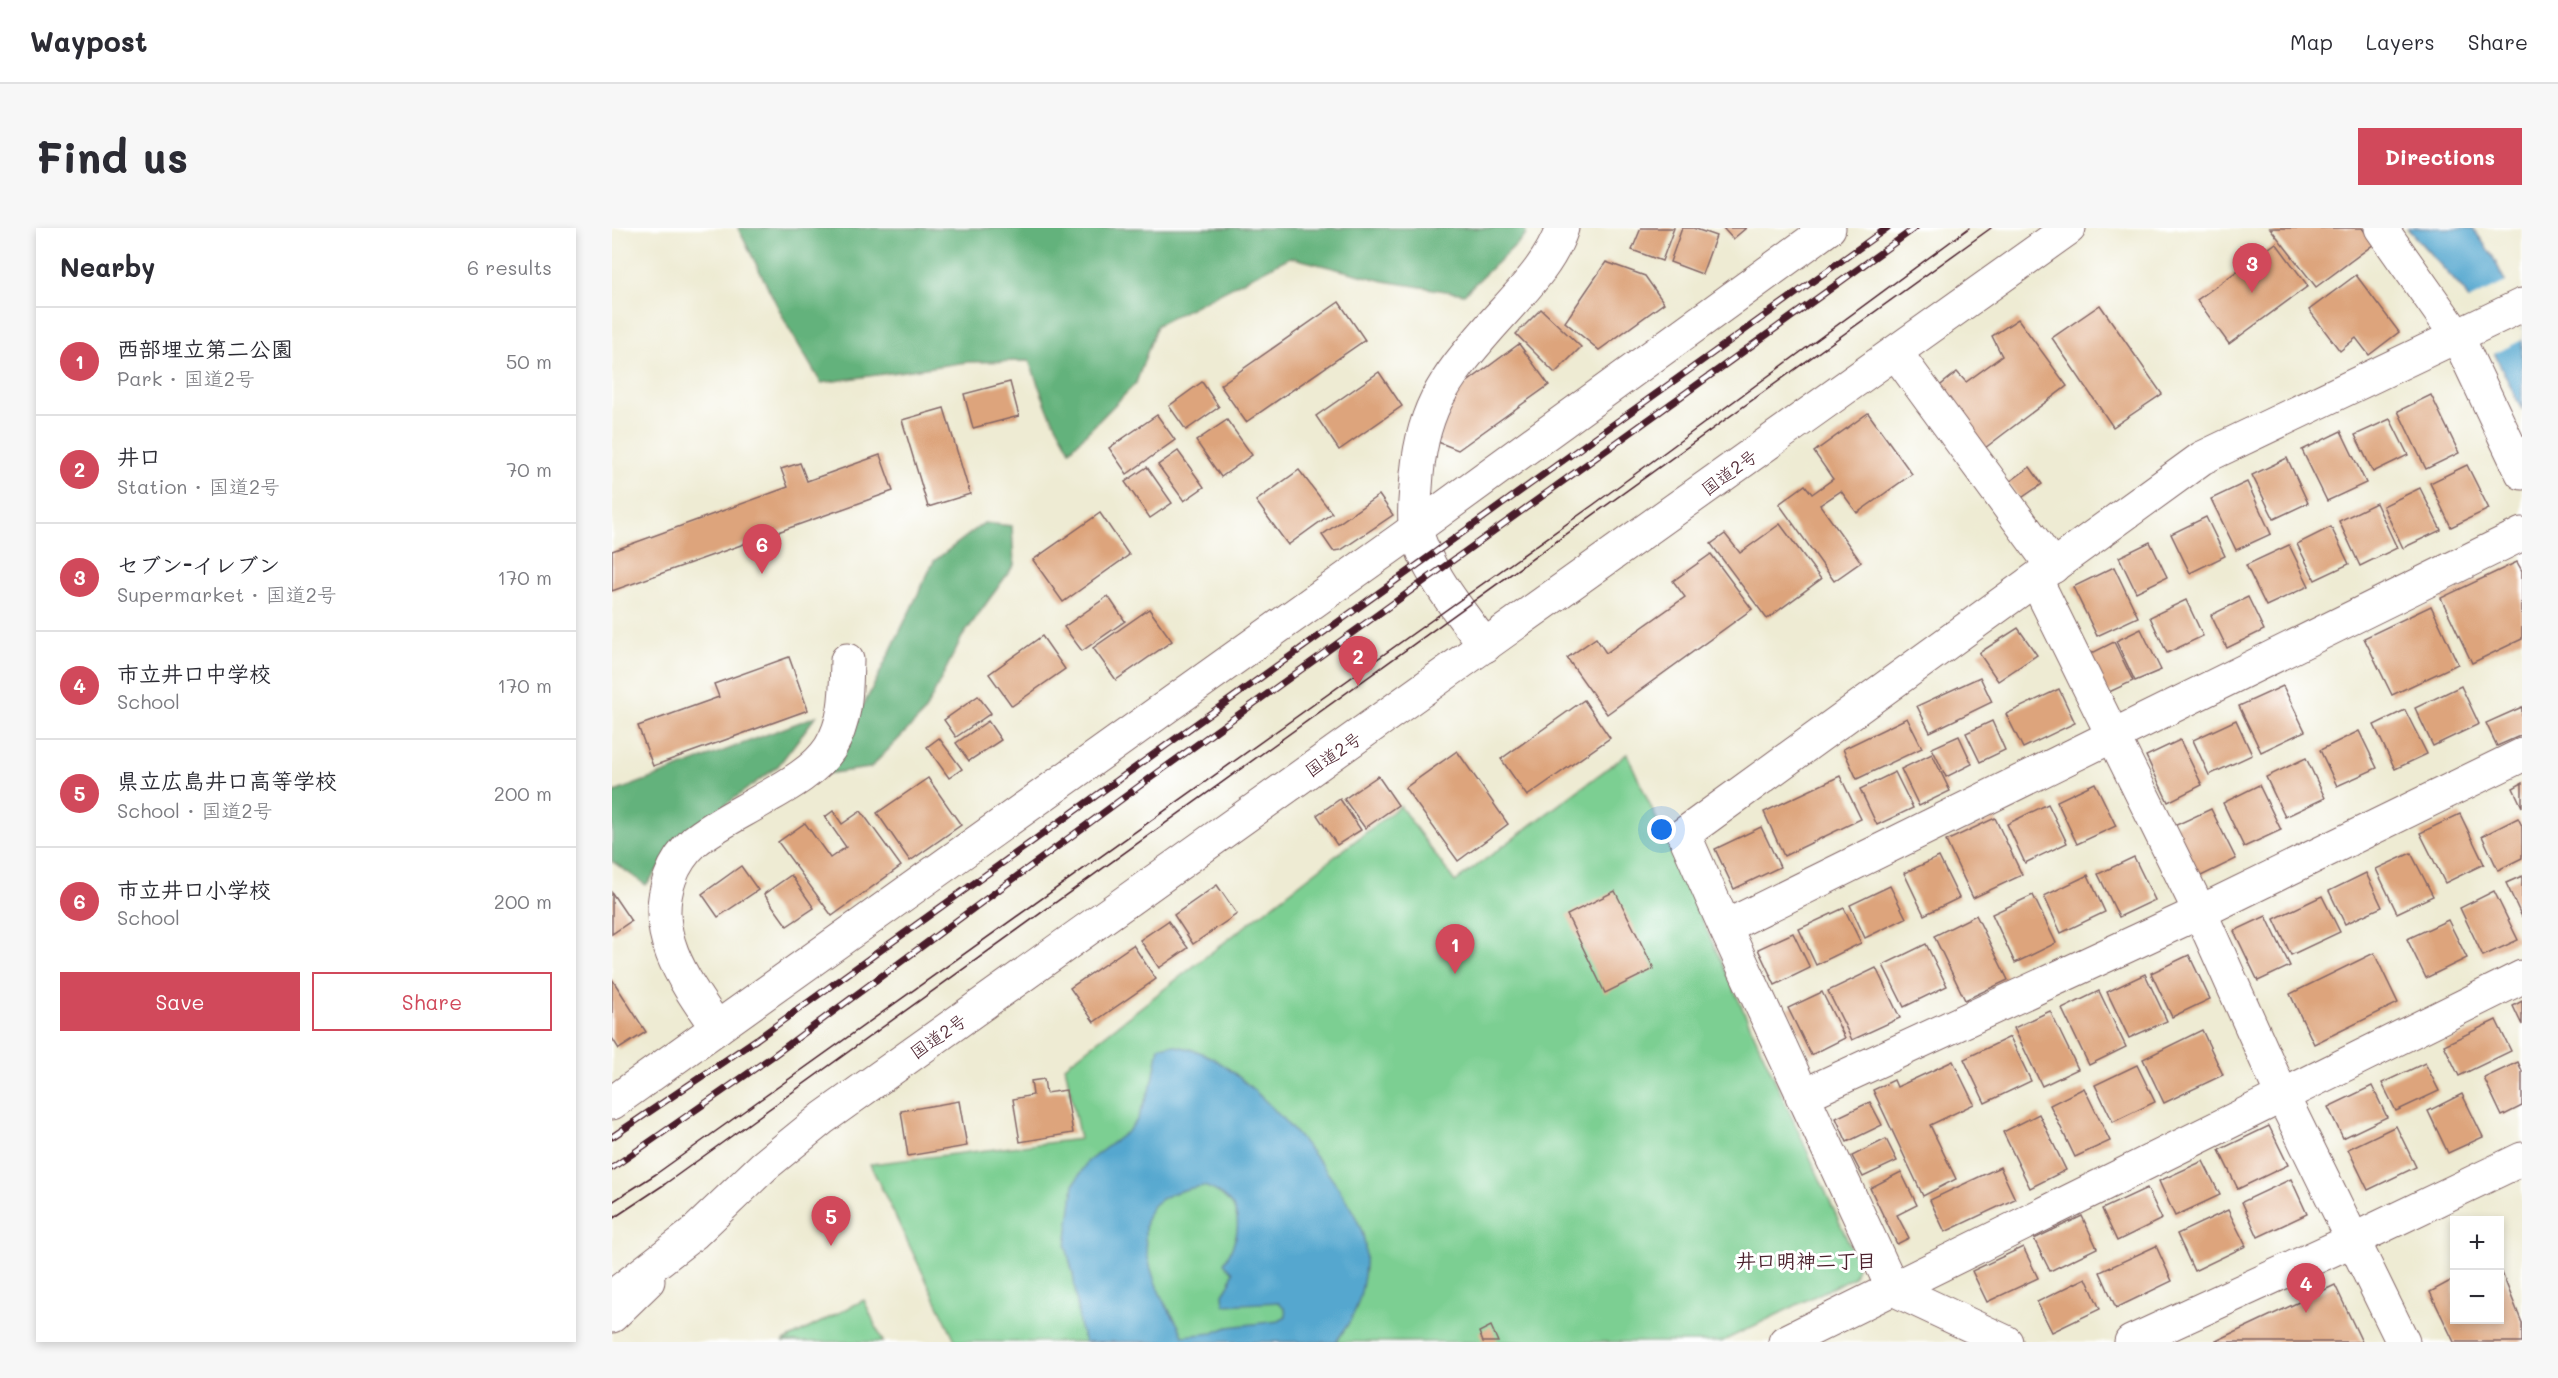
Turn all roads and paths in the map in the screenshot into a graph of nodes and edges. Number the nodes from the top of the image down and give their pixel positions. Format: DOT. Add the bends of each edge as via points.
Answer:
graph roads {
  1 [pos="1562,228"];
  2 [pos="1829,228"];
  3 [pos="2069,228"];
  4 [pos="2381,228"];
  5 [pos="2522,305"];
  6 [pos="2465,332"];
  7 [pos="1896,353"];
  8 [pos="2522,473"];
  9 [pos="1415,528"];
  10 [pos="2522,534"];
  11 [pos="2045,574"];
  12 [pos="1485,646"];
  13 [pos="847,660"];
  14 [pos="2113,734"];
  15 [pos="2522,755"];
  16 [pos="2200,912"];
  17 [pos="1725,927"];
  18 [pos="2522,977"];
  19 [pos="717,1028"];
  20 [pos="2282,1095"];
  21 [pos="1802,1096"];
  22 [pos="612,1103"];
  23 [pos="2522,1159"];
  24 [pos="715,1214"];
  25 [pos="2353,1240"];
  26 [pos="1893,1289"];
  27 [pos="612,1297"];
  28 [pos="612,1316"];
  29 [pos="1785,1342"];
  30 [pos="2006,1342"];
  31 [pos="2131,1342"];
  32 [pos="2403,1342"];
  1 -- 9 [label="main road" via="1556,245 1455,368 1434,401 1424,428 1417,468"];
  2 -- 9 [label="main road"];
  3 -- 7 [label="main road, 国道2号"];
  4 -- 6 [label="main road"];
  5 -- 6 [label="main road"];
  6 -- 8 [label="main road"];
  6 -- 11 [label="main road" via="2202,458"];
  7 -- 11 [label="main road"];
  7 -- 12 [label="main road, 国道2号"];
  9 -- 12 [label="main road" via="1435,574"];
  9 -- 19 [label="main road"];
  10 -- 14 [label="main road"];
  11 -- 14 [label="main road"];
  11 -- 17 [label="main road" via="1684,834"];
  12 -- 24 [label="main road, 国道2号" via="823,1118 764,1166"];
  13 -- 19 [label="main road" via="846,708 829,749 784,787 694,842 670,880 664,909 668,942 686,981"];
  14 -- 16 [label="main road"];
  14 -- 17 [label="main road"];
  15 -- 16 [label="main road"];
  16 -- 20 [label="main road"];
  16 -- 21 [label="main road"];
  17 -- 21 [label="main road"];
  18 -- 20 [label="main road"];
  19 -- 22 [label="main road"];
  20 -- 25 [label="main road"];
  20 -- 26 [label="main road"];
  21 -- 26 [label="main road"];
  23 -- 25 [label="main road"];
  24 -- 27 [label="main road, 国道2号"];
  24 -- 28 [label="main road"];
  25 -- 31 [label="main road"];
  25 -- 32 [label="main road"];
  26 -- 29 [label="main road"];
  26 -- 30 [label="main road"];
}
